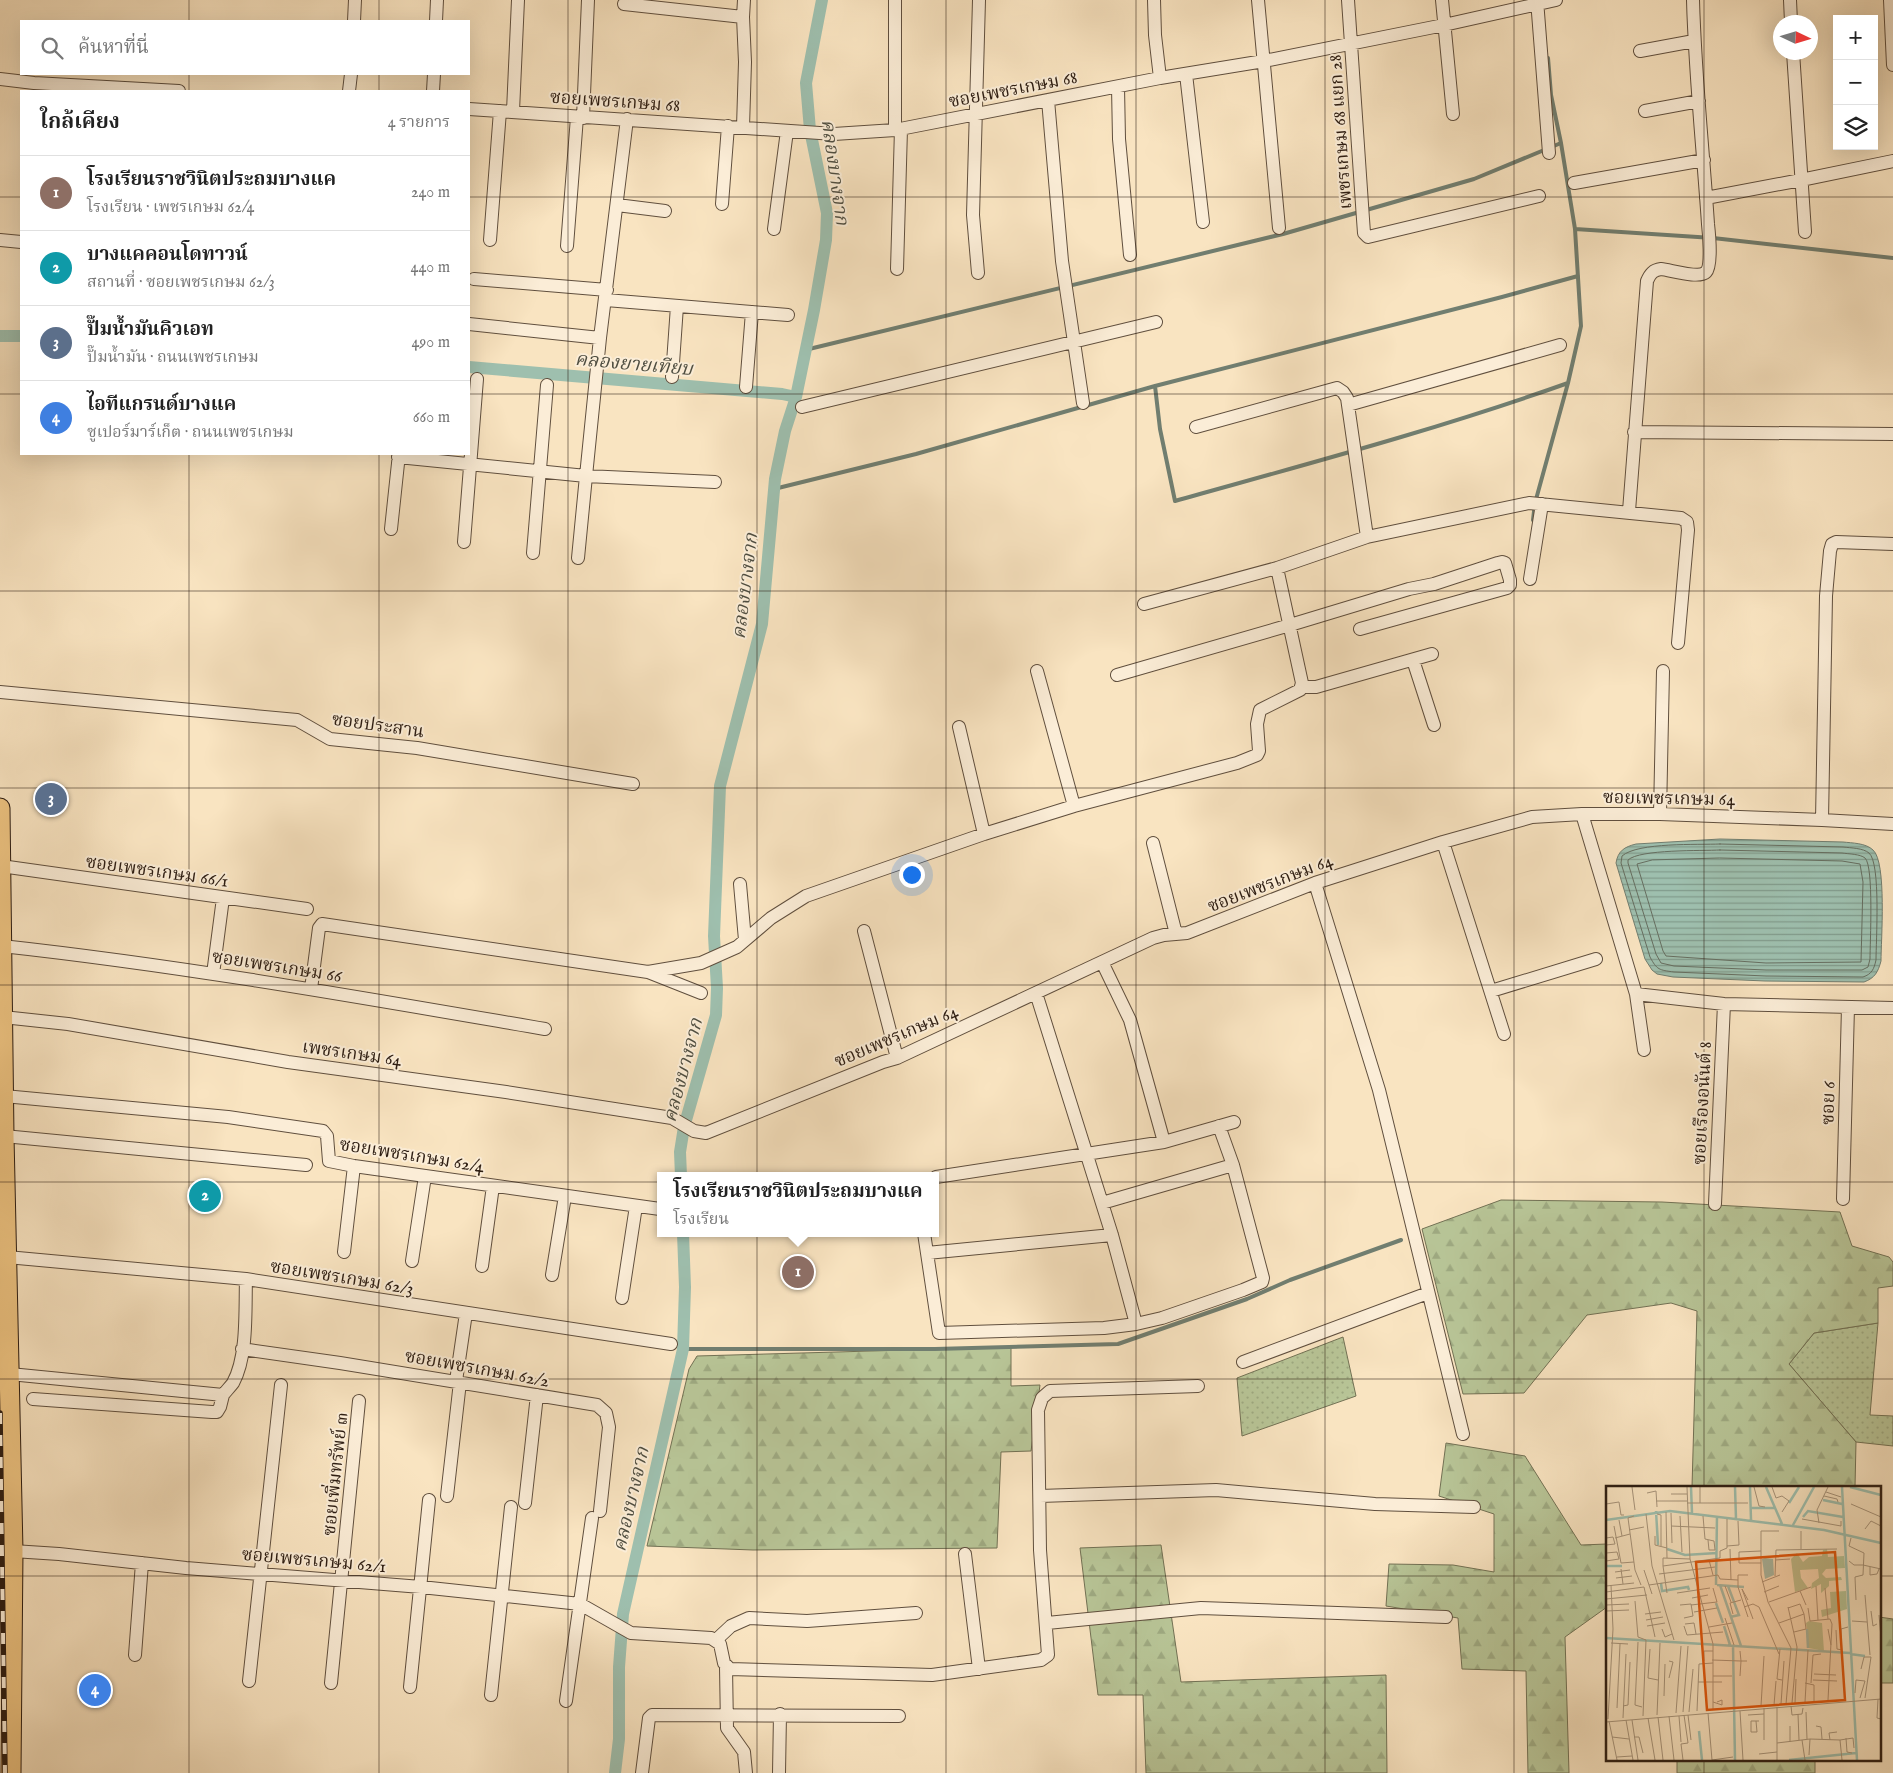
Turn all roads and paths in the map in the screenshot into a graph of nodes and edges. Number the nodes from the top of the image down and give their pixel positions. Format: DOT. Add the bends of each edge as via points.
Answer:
graph roads {
  1 [pos="355,0"];
  2 [pos="437,0"];
  3 [pos="518,0"];
  4 [pos="588,0"];
  5 [pos="744,0"];
  6 [pos="895,0"];
  7 [pos="979,0"];
  8 [pos="1154,0"];
  9 [pos="1258,0"];
  10 [pos="1348,0"];
  11 [pos="1442,0"];
  12 [pos="1556,0"];
  13 [pos="1693,0"];
  14 [pos="1790,0"];
  15 [pos="1890,0"];
  16 [pos="1538,2"];
  17 [pos="624,4"];
  18 [pos="1791,15"];
  19 [pos="743,17"];
  20 [pos="354,20"];
  21 [pos="436,20"];
  22 [pos="1444,25"];
  23 [pos="1694,41"];
  24 [pos="1352,43"];
  25 [pos="1640,51"];
  26 [pos="1794,60"];
  27 [pos="1893,60"];
  28 [pos="1264,61"];
  29 [pos="1893,65"];
  30 [pos="1186,74"];
  31 [pos="351,75"];
  32 [pos="434,75"];
  33 [pos="1160,78"];
  34 [pos="0,79"];
  35 [pos="1118,87"];
  36 [pos="93,89"];
  37 [pos="136,90"];
  38 [pos="349,90"];
  39 [pos="433,90"];
  40 [pos="1048,100"];
  41 [pos="1699,101"];
  42 [pos="470,109"];
  43 [pos="500,111"];
  44 [pos="513,111"];
  45 [pos="1645,111"];
  46 [pos="1453,114"];
  47 [pos="975,115"];
  48 [pos="580,118"];
  49 [pos="627,119"];
  50 [pos="728,126"];
  51 [pos="743,128"];
  52 [pos="898,130"];
  53 [pos="792,131"];
  54 [pos="1549,153"];
  55 [pos="1704,160"];
  56 [pos="1893,161"];
  57 [pos="1801,180"];
  58 [pos="1574,184"];
  59 [pos="1539,196"];
  60 [pos="1706,198"];
  61 [pos="722,204"];
  62 [pos="617,205"];
  63 [pos="665,211"];
  64 [pos="1203,222"];
  65 [pos="1279,228"];
  66 [pos="774,229"];
  67 [pos="1805,232"];
  68 [pos="0,240"];
  69 [pos="490,240"];
  70 [pos="20,242"];
  71 [pos="567,246"];
  72 [pos="1130,254"];
  73 [pos="897,269"];
  74 [pos="978,273"];
  75 [pos="474,279"];
  76 [pos="607,294"];
  77 [pos="677,306"];
  78 [pos="752,312"];
  79 [pos="788,315"];
  80 [pos="1156,322"];
  81 [pos="470,324"];
  82 [pos="600,338"];
  83 [pos="1073,343"];
  84 [pos="1560,345"];
  85 [pos="672,377"];
  86 [pos="478,379"];
  87 [pos="547,385"];
  88 [pos="746,387"];
  89 [pos="1083,403"];
  90 [pos="1348,405"];
  91 [pos="802,407"];
  92 [pos="1196,427"];
  93 [pos="1634,432"];
  94 [pos="1893,434"];
  95 [pos="399,455"];
  96 [pos="470,464"];
  97 [pos="540,471"];
  98 [pos="586,476"];
  99 [pos="716,482"];
  100 [pos="1536,503"];
  101 [pos="1629,511"];
  102 [pos="391,529"];
  103 [pos="1367,537"];
  104 [pos="464,542"];
  105 [pos="1893,544"];
  106 [pos="533,553"];
  107 [pos="578,558"];
  108 [pos="1277,568"];
  109 [pos="1530,579"];
  110 [pos="1144,604"];
  111 [pos="1290,625"];
  112 [pos="1360,629"];
  113 [pos="1678,643"];
  114 [pos="1432,654"];
  115 [pos="1414,660"];
  116 [pos="1037,671"];
  117 [pos="1663,671"];
  118 [pos="1117,675"];
  119 [pos="1301,687"];
  120 [pos="0,692"];
  121 [pos="1434,725"];
  122 [pos="960,727"];
  123 [pos="633,784"];
  124 [pos="1074,806"];
  125 [pos="0,808"];
  126 [pos="1582,814"];
  127 [pos="1660,814"];
  128 [pos="1822,820"];
  129 [pos="1893,824"];
  130 [pos="984,834"];
  131 [pos="1443,842"];
  132 [pos="1152,843"];
  133 [pos="1,868"];
  134 [pos="1315,883"];
  135 [pos="740,884"];
  136 [pos="222,898"];
  137 [pos="307,909"];
  138 [pos="864,931"];
  139 [pos="1176,934"];
  140 [pos="741,943"];
  141 [pos="2,946"];
  142 [pos="1596,959"];
  143 [pos="1102,962"];
  144 [pos="648,972"];
  145 [pos="213,974"];
  146 [pos="311,989"];
  147 [pos="1491,991"];
  148 [pos="1036,993"];
  149 [pos="701,994"];
  150 [pos="1636,994"];
  151 [pos="1724,1004"];
  152 [pos="1848,1007"];
  153 [pos="1893,1008"];
  154 [pos="3,1017"];
  155 [pos="545,1029"];
  156 [pos="1504,1034"];
  157 [pos="1644,1050"];
  158 [pos="897,1058"];
  159 [pos="4,1096"];
  160 [pos="1234,1122"];
  161 [pos="1219,1126"];
  162 [pos="694,1131"];
  163 [pos="4,1136"];
  164 [pos="1164,1142"];
  165 [pos="1086,1155"];
  166 [pos="306,1165"];
  167 [pos="1233,1165"];
  168 [pos="354,1166"];
  169 [pos="425,1176"];
  170 [pos="939,1177"];
  171 [pos="493,1186"];
  172 [pos="565,1196"];
  173 [pos="1842,1199"];
  174 [pos="1102,1203"];
  175 [pos="1715,1204"];
  176 [pos="636,1206"];
  177 [pos="657,1209"];
  178 [pos="1112,1235"];
  179 [pos="925,1237"];
  180 [pos="344,1252"];
  181 [pos="927,1253"];
  182 [pos="7,1257"];
  183 [pos="412,1261"];
  184 [pos="482,1266"];
  185 [pos="552,1275"];
  186 [pos="246,1279"];
  187 [pos="1428,1293"];
  188 [pos="622,1298"];
  189 [pos="466,1313"];
  190 [pos="1136,1324"];
  191 [pos="671,1344"];
  192 [pos="242,1349"];
  193 [pos="1243,1362"];
  194 [pos="10,1374"];
  195 [pos="458,1381"];
  196 [pos="281,1385"];
  197 [pos="1198,1386"];
  198 [pos="147,1388"];
  199 [pos="188,1392"];
  200 [pos="223,1394"];
  201 [pos="536,1395"];
  202 [pos="33,1399"];
  203 [pos="360,1401"];
  204 [pos="146,1407"];
  205 [pos="188,1410"];
  206 [pos="1463,1434"];
  207 [pos="447,1496"];
  208 [pos="1040,1496"];
  209 [pos="429,1500"];
  210 [pos="525,1503"];
  211 [pos="511,1507"];
  212 [pos="1474,1507"];
  213 [pos="13,1551"];
  214 [pos="965,1554"];
  215 [pos="142,1563"];
  216 [pos="260,1574"];
  217 [pos="342,1580"];
  218 [pos="421,1587"];
  219 [pos="502,1595"];
  220 [pos="580,1604"];
  221 [pos="916,1613"];
  222 [pos="1446,1617"];
  223 [pos="1047,1623"];
  224 [pos="716,1640"];
  225 [pos="134,1654"];
  226 [pos="726,1667"];
  227 [pos="978,1669"];
  228 [pos="249,1681"];
  229 [pos="331,1682"];
  230 [pos="410,1687"];
  231 [pos="491,1695"];
  232 [pos="566,1701"];
  233 [pos="780,1714"];
  234 [pos="726,1715"];
  235 [pos="899,1716"];
  236 [pos="11,1773"];
  237 [pos="642,1773"];
  238 [pos="746,1773"];
  239 [pos="779,1773"];
  1 -- 20 [label="street"];
  2 -- 21 [label="street"];
  3 -- 44 [label="street"];
  4 -- 48 [label="street"];
  5 -- 19 [label="street"];
  6 -- 52 [label="street"];
  7 -- 47 [label="street"];
  8 -- 33 [label="street"];
  9 -- 28 [label="street"];
  10 -- 24 [label="street, เพชรเกษม 68 แยก 28"];
  11 -- 22 [label="street"];
  12 -- 16 [label="street, ซอยเพชรเกษม 68"];
  13 -- 23 [label="street"];
  14 -- 18 [label="street"];
  15 -- 27 [label="street"];
  16 -- 22 [label="street, ซอยเพชรเกษม 68"];
  16 -- 54 [label="street"];
  17 -- 19 [label="street"];
  19 -- 51 [label="street"];
  22 -- 24 [label="street, ซอยเพชรเกษม 68"];
  22 -- 46 [label="street"];
  23 -- 25 [label="street"];
  23 -- 41 [label="street"];
  24 -- 28 [label="street, ซอยเพชรเกษม 68"];
  24 -- 59 [label="street, เพชรเกษม 68 แยก 28" via="1364,233 1368,237"];
  26 -- 57 [label="street"];
  27 -- 29 [label="street"];
  28 -- 30 [label="street, ซอยเพชรเกษม 68"];
  28 -- 65 [label="street"];
  30 -- 33 [label="street, ซอยเพชรเกษม 68"];
  30 -- 64 [label="street"];
  31 -- 38 [label="street"];
  32 -- 39 [label="street"];
  33 -- 35 [label="street, ซอยเพชรเกษม 68"];
  34 -- 36 [label="street"];
  35 -- 40 [label="street, ซอยเพชรเกษม 68"];
  35 -- 72 [label="street" via="1119,139"];
  36 -- 37 [label="street"];
  40 -- 47 [label="street, ซอยเพชรเกษม 68"];
  40 -- 83 [label="street" via="1062,261"];
  41 -- 45 [label="street"];
  41 -- 55 [label="street"];
  42 -- 43 [label="street, ซอยเพชรเกษม 68"];
  43 -- 44 [label="street, ซอยเพชรเกษม 68"];
  43 -- 69 [label="street"];
  44 -- 48 [label="street, ซอยเพชรเกษม 68"];
  47 -- 52 [label="street, ซอยเพชรเกษม 68"];
  47 -- 74 [label="street" via="973,215"];
  48 -- 49 [label="street, ซอยเพชรเกษม 68"];
  48 -- 71 [label="street"];
  49 -- 50 [label="street, ซอยเพชรเกษม 68"];
  49 -- 62 [label="street"];
  50 -- 51 [label="street, ซอยเพชรเกษม 68"];
  50 -- 61 [label="street"];
  51 -- 53 [label="street, ซอยเพชรเกษม 68"];
  52 -- 53 [label="street, ซอยเพชรเกษม 68" via="834,134"];
  52 -- 73 [label="street"];
  53 -- 66 [label="street"];
  55 -- 58 [label="street"];
  55 -- 60 [label="street"];
  56 -- 57 [label="street"];
  57 -- 60 [label="street"];
  57 -- 67 [label="street"];
  60 -- 93 [label="street" via="1709,266 1705,272 1698,275 1662,269 1650,274 1647,281"];
  62 -- 63 [label="street"];
  62 -- 76 [label="street"];
  68 -- 70 [label="street"];
  75 -- 76 [label="street"];
  76 -- 77 [label="street"];
  76 -- 82 [label="street"];
  77 -- 78 [label="street"];
  77 -- 85 [label="street"];
  78 -- 79 [label="street"];
  78 -- 88 [label="street"];
  80 -- 83 [label="street"];
  81 -- 82 [label="street"];
  82 -- 98 [label="street"];
  83 -- 89 [label="street"];
  83 -- 91 [label="street"];
  84 -- 90 [label="street"];
  86 -- 96 [label="street"];
  87 -- 97 [label="street"];
  90 -- 92 [label="street" via="1347,398 1337,388"];
  90 -- 103 [label="street"];
  93 -- 94 [label="street"];
  93 -- 101 [label="street"];
  95 -- 96 [label="street"];
  95 -- 102 [label="street"];
  96 -- 97 [label="street"];
  96 -- 104 [label="street"];
  97 -- 98 [label="street"];
  97 -- 106 [label="street"];
  98 -- 99 [label="street"];
  98 -- 107 [label="street"];
  100 -- 101 [label="street"];
  100 -- 103 [label="street"];
  100 -- 109 [label="street"];
  101 -- 113 [label="street" via="1681,518 1687,522"];
  103 -- 108 [label="street"];
  105 -- 128 [label="street" via="1836,542 1830,551 1826,596"];
  108 -- 110 [label="street"];
  108 -- 111 [label="street"];
  111 -- 112 [label="street" via="1498,563 1506,565 1510,580 1507,588"];
  111 -- 118 [label="street"];
  111 -- 119 [label="street"];
  114 -- 115 [label="street"];
  115 -- 119 [label="street" via="1316,687"];
  115 -- 121 [label="street"];
  116 -- 124 [label="street"];
  117 -- 127 [label="street"];
  119 -- 124 [label="street" via="1260,710 1257,755"];
  120 -- 123 [label="street, ซอยประสาน" via="297,720 330,739 417,748"];
  122 -- 130 [label="street"];
  124 -- 130 [label="street"];
  125 -- 133 [label="main road"];
  126 -- 127 [label="street, ซอยเพชรเกษม 64"];
  126 -- 131 [label="street, ซอยเพชรเกษม 64" via="1532,818"];
  126 -- 150 [label="street"];
  127 -- 128 [label="street, ซอยเพชรเกษม 64"];
  128 -- 129 [label="street, ซอยเพชรเกษม 64"];
  130 -- 140 [label="street" via="806,896 771,918"];
  131 -- 134 [label="street, ซอยเพชรเกษม 64"];
  131 -- 147 [label="street"];
  132 -- 139 [label="street"];
  133 -- 136 [label="street, ซอยเพชรเกษม 66/1"];
  133 -- 141 [label="main road"];
  134 -- 139 [label="street, ซอยเพชรเกษม 64" via="1187,933"];
  134 -- 187 [label="street" via="1379,1090"];
  135 -- 140 [label="street"];
  136 -- 137 [label="street, ซอยเพชรเกษม 66/1"];
  136 -- 145 [label="street"];
  138 -- 158 [label="street"];
  139 -- 143 [label="street, ซอยเพชรเกษม 64" via="1153,938"];
  140 -- 144 [label="street" via="701,963"];
  141 -- 145 [label="street, ซอยเพชรเกษม 66"];
  141 -- 154 [label="main road"];
  142 -- 147 [label="street"];
  143 -- 148 [label="street, ซอยเพชรเกษม 64"];
  143 -- 164 [label="street" via="1130,1020"];
  144 -- 146 [label="street" via="322,924"];
  144 -- 149 [label="street"];
  145 -- 146 [label="street, ซอยเพชรเกษม 66"];
  146 -- 155 [label="street, ซอยเพชรเกษม 66"];
  147 -- 156 [label="street"];
  148 -- 158 [label="street, ซอยเพชรเกษม 64"];
  148 -- 165 [label="street"];
  150 -- 151 [label="street"];
  150 -- 157 [label="street"];
  151 -- 152 [label="street"];
  151 -- 175 [label="street, ซอยเรืองอนันต์ 8"];
  152 -- 153 [label="street"];
  152 -- 173 [label="street, ซอย 6"];
  154 -- 159 [label="main road"];
  154 -- 162 [label="street, เพชรเกษม 64" via="68,1024 288,1062 672,1118"];
  158 -- 162 [label="street, ซอยเพชรเกษม 64" via="706,1133"];
  159 -- 163 [label="main road"];
  159 -- 168 [label="street, ซอยเพชรเกษม 62/4" via="228,1117 324,1131 328,1159"];
  160 -- 161 [label="street"];
  161 -- 164 [label="street"];
  161 -- 167 [label="street"];
  163 -- 166 [label="street"];
  163 -- 182 [label="main road"];
  164 -- 165 [label="street"];
  165 -- 170 [label="street"];
  165 -- 174 [label="street"];
  167 -- 174 [label="street"];
  167 -- 190 [label="street" via="1263,1281 1162,1318"];
  168 -- 169 [label="street, ซอยเพชรเกษม 62/4"];
  168 -- 180 [label="street"];
  169 -- 171 [label="street, ซอยเพชรเกษม 62/4"];
  169 -- 183 [label="street"];
  171 -- 172 [label="street, ซอยเพชรเกษม 62/4"];
  171 -- 184 [label="street"];
  172 -- 176 [label="street, ซอยเพชรเกษม 62/4"];
  172 -- 185 [label="street"];
  174 -- 178 [label="street"];
  176 -- 177 [label="street, ซอยเพชรเกษม 62/4"];
  176 -- 188 [label="street"];
  178 -- 181 [label="street"];
  178 -- 190 [label="street"];
  179 -- 181 [label="street"];
  181 -- 190 [label="street" via="938,1333 1104,1328"];
  182 -- 186 [label="street, ซอยเพชรเกษม 62/3"];
  182 -- 194 [label="main road"];
  186 -- 189 [label="street, ซอยเพชรเกษม 62/3"];
  186 -- 192 [label="street"];
  187 -- 193 [label="street"];
  187 -- 206 [label="street"];
  189 -- 191 [label="street, ซอยเพชรเกษม 62/3"];
  189 -- 195 [label="street"];
  192 -- 195 [label="street, ซอยเพชรเกษม 62/2"];
  192 -- 200 [label="street" via="233,1383"];
  194 -- 198 [label="street"];
  194 -- 213 [label="main road"];
  195 -- 201 [label="street, ซอยเพชรเกษม 62/2"];
  195 -- 207 [label="street"];
  196 -- 216 [label="street"];
  197 -- 208 [label="street" via="1050,1391 1042,1398 1038,1410"];
  198 -- 199 [label="street"];
  198 -- 204 [label="street"];
  199 -- 200 [label="street"];
  199 -- 205 [label="street"];
  200 -- 205 [label="street" via="217,1412"];
  201 -- 210 [label="street"];
  201 -- 220 [label="street, ซอยเพชรเกษม 62/2" via="597,1405 606,1413 609,1427"];
  202 -- 204 [label="street"];
  203 -- 217 [label="street, ซอยเพิ่มทรัพย์ ๓"];
  204 -- 205 [label="street"];
  208 -- 212 [label="street" via="1216,1490 1375,1504"];
  208 -- 223 [label="street" via="1040,1550"];
  209 -- 218 [label="street"];
  211 -- 219 [label="street"];
  213 -- 215 [label="street, ซอยเพชรเกษม 62/1"];
  213 -- 236 [label="main road"];
  214 -- 227 [label="street"];
  215 -- 216 [label="street, ซอยเพชรเกษม 62/1"];
  215 -- 225 [label="street"];
  216 -- 217 [label="street, ซอยเพชรเกษม 62/1"];
  216 -- 228 [label="street"];
  217 -- 218 [label="street, ซอยเพชรเกษม 62/1"];
  217 -- 229 [label="street, ซอยเพิ่มทรัพย์ ๓"];
  218 -- 219 [label="street, ซอยเพชรเกษม 62/1"];
  218 -- 230 [label="street"];
  219 -- 220 [label="street, ซอยเพชรเกษม 62/1"];
  219 -- 231 [label="street"];
  220 -- 224 [label="street, ซอยเพชรเกษม 62/1" via="631,1633"];
  220 -- 232 [label="street, ซอยเพชรเกษม 62/2"];
  221 -- 224 [label="street" via="807,1621 749,1618 731,1626"];
  222 -- 223 [label="street" via="1202,1608"];
  223 -- 227 [label="street" via="1048,1655 1042,1660"];
  224 -- 226 [label="street"];
  226 -- 227 [label="street" via="730,1670 932,1675"];
  226 -- 234 [label="street"];
  233 -- 234 [label="street"];
  233 -- 235 [label="street"];
  233 -- 239 [label="street"];
  234 -- 237 [label="street" via="652,1715"];
  234 -- 238 [label="street" via="727,1728 744,1752"];
}
